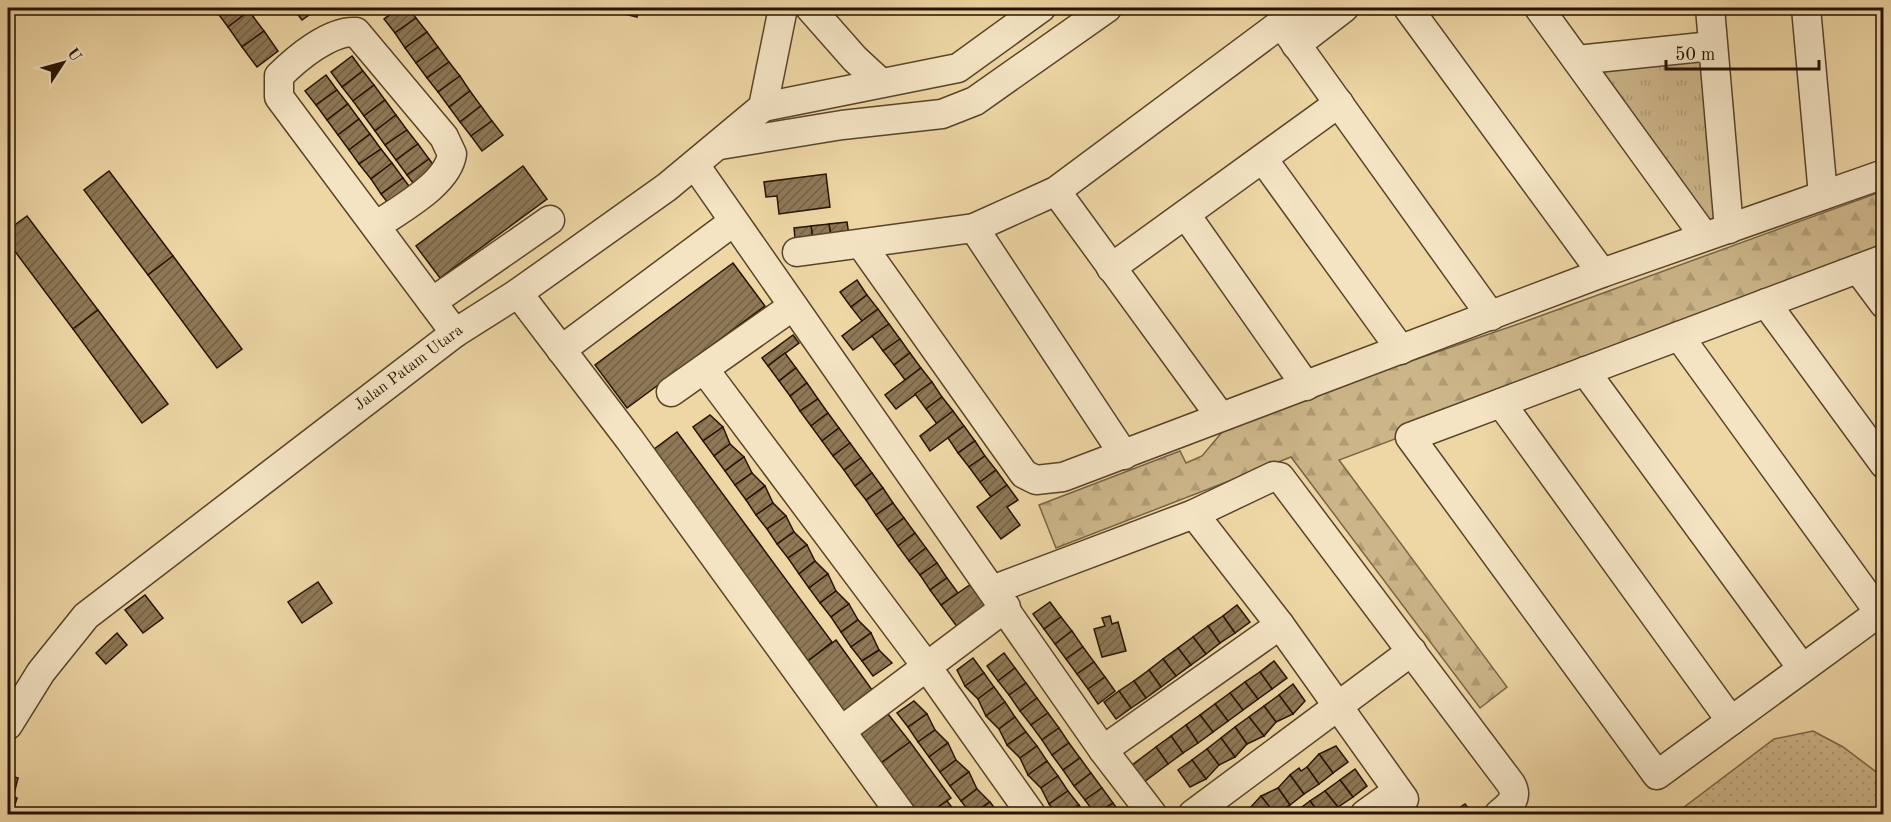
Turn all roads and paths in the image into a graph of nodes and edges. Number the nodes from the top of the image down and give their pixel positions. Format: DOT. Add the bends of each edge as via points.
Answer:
graph roads {
  1 [pos="783,8"];
  2 [pos="810,8"];
  3 [pos="1041,8"];
  4 [pos="1107,8"];
  5 [pos="1344,8"];
  6 [pos="1408,8"];
  7 [pos="1539,8"];
  8 [pos="1710,8"];
  9 [pos="1806,8"];
  10 [pos="1293,25"];
  11 [pos="1712,46"];
  12 [pos="1577,60"];
  13 [pos="881,83"];
  14 [pos="1340,103"];
  15 [pos="763,107"];
  16 [pos="704,155"];
  17 [pos="1263,159"];
  18 [pos="1884,174"];
  19 [pos="1056,191"];
  20 [pos="1823,195"];
  21 [pos="1186,215"];
  22 [pos="550,220"];
  23 [pos="733,222"];
  24 [pos="376,226"];
  25 [pos="974,228"];
  26 [pos="1717,233"];
  27 [pos="861,244"];
  28 [pos="797,252"];
  29 [pos="1871,264"];
  30 [pos="1111,268"];
  31 [pos="1602,273"];
  32 [pos="518,293"];
  33 [pos="432,302"];
  34 [pos="1766,303"];
  35 [pos="1884,304"];
  36 [pos="793,306"];
  37 [pos="1491,316"];
  38 [pos="455,333"];
  39 [pos="1679,336"];
  40 [pos="561,350"];
  41 [pos="1401,350"];
  42 [pos="704,369"];
  43 [pos="1585,371"];
  44 [pos="1306,386"];
  45 [pos="670,392"];
  46 [pos="1501,403"];
  47 [pos="1220,416"];
  48 [pos="1124,455"];
  49 [pos="1884,464"];
  50 [pos="1194,514"];
  51 [pos="999,599"];
  52 [pos="1882,614"];
  53 [pos="1280,625"];
  54 [pos="1412,651"];
  55 [pos="927,667"];
  56 [pos="1802,668"];
  57 [pos="1338,706"];
  58 [pos="1731,721"];
  59 [pos="8,725"];
  60 [pos="841,731"];
  61 [pos="1103,750"];
  62 [pos="901,814"];
  63 [pos="1031,814"];
  64 [pos="1152,814"];
  65 [pos="1193,814"];
  66 [pos="1365,814"];
  67 [pos="1499,814"];
  1 -- 15 [label="street"];
  2 -- 13 [label="street"];
  3 -- 13 [label="street" via="958,68"];
  4 -- 16 [label="street" via="975,101 942,114 842,125"];
  5 -- 10 [label="street"];
  6 -- 31 [label="street"];
  7 -- 12 [label="street"];
  8 -- 11 [label="street"];
  9 -- 20 [label="street"];
  10 -- 14 [label="street"];
  10 -- 19 [label="street"];
  11 -- 12 [label="street"];
  11 -- 26 [label="street"];
  12 -- 26 [label="street"];
  13 -- 15 [label="street"];
  14 -- 17 [label="street"];
  14 -- 37 [label="street"];
  15 -- 16 [label="street, Jalan Patam Utara"];
  16 -- 23 [label="street"];
  16 -- 32 [label="street, Jalan Patam Utara"];
  17 -- 21 [label="street"];
  17 -- 41 [label="street"];
  18 -- 20 [label="street"];
  19 -- 25 [label="street"];
  19 -- 30 [label="street"];
  20 -- 26 [label="street"];
  21 -- 30 [label="street"];
  21 -- 44 [label="street"];
  22 -- 33 [label="street"];
  23 -- 36 [label="street"];
  23 -- 40 [label="street"];
  24 -- 24 [label="street" via="446,172 452,154 444,137 356,32 349,32 327,40 279,76 279,97"];
  24 -- 33 [label="street"];
  25 -- 27 [label="street"];
  25 -- 48 [label="street"];
  26 -- 31 [label="street"];
  27 -- 28 [label="street"];
  27 -- 48 [label="street" via="1024,474 1036,480 1062,477"];
  29 -- 34 [label="street"];
  29 -- 35 [label="street"];
  30 -- 47 [label="street"];
  31 -- 37 [label="street"];
  32 -- 38 [label="street, Jalan Patam Utara"];
  32 -- 40 [label="street"];
  33 -- 38 [label="street"];
  34 -- 39 [label="street"];
  34 -- 49 [label="street"];
  36 -- 42 [label="street"];
  36 -- 51 [label="street"];
  37 -- 41 [label="street"];
  38 -- 59 [label="street, Jalan Patam Utara" via="86,616 41,672"];
  39 -- 43 [label="street"];
  39 -- 52 [label="street"];
  40 -- 60 [label="street"];
  41 -- 44 [label="street"];
  42 -- 45 [label="street"];
  42 -- 55 [label="street"];
  43 -- 46 [label="street"];
  43 -- 56 [label="street"];
  44 -- 47 [label="street"];
  46 -- 58 [label="street"];
  46 -- 58 [label="street" via="1410,437 1657,775"];
  47 -- 48 [label="street"];
  50 -- 51 [label="street"];
  50 -- 53 [label="street"];
  50 -- 54 [label="street" via="1274,476 1280,477"];
  51 -- 55 [label="street"];
  51 -- 61 [label="street"];
  52 -- 56 [label="street"];
  53 -- 57 [label="street"];
  53 -- 61 [label="street"];
  54 -- 57 [label="street"];
  54 -- 67 [label="street" via="1514,788 1510,805"];
  55 -- 60 [label="street"];
  55 -- 63 [label="street"];
  56 -- 58 [label="street"];
  57 -- 65 [label="street"];
  57 -- 66 [label="street" via="1401,795"];
  60 -- 62 [label="street"];
  61 -- 64 [label="street"];
}
